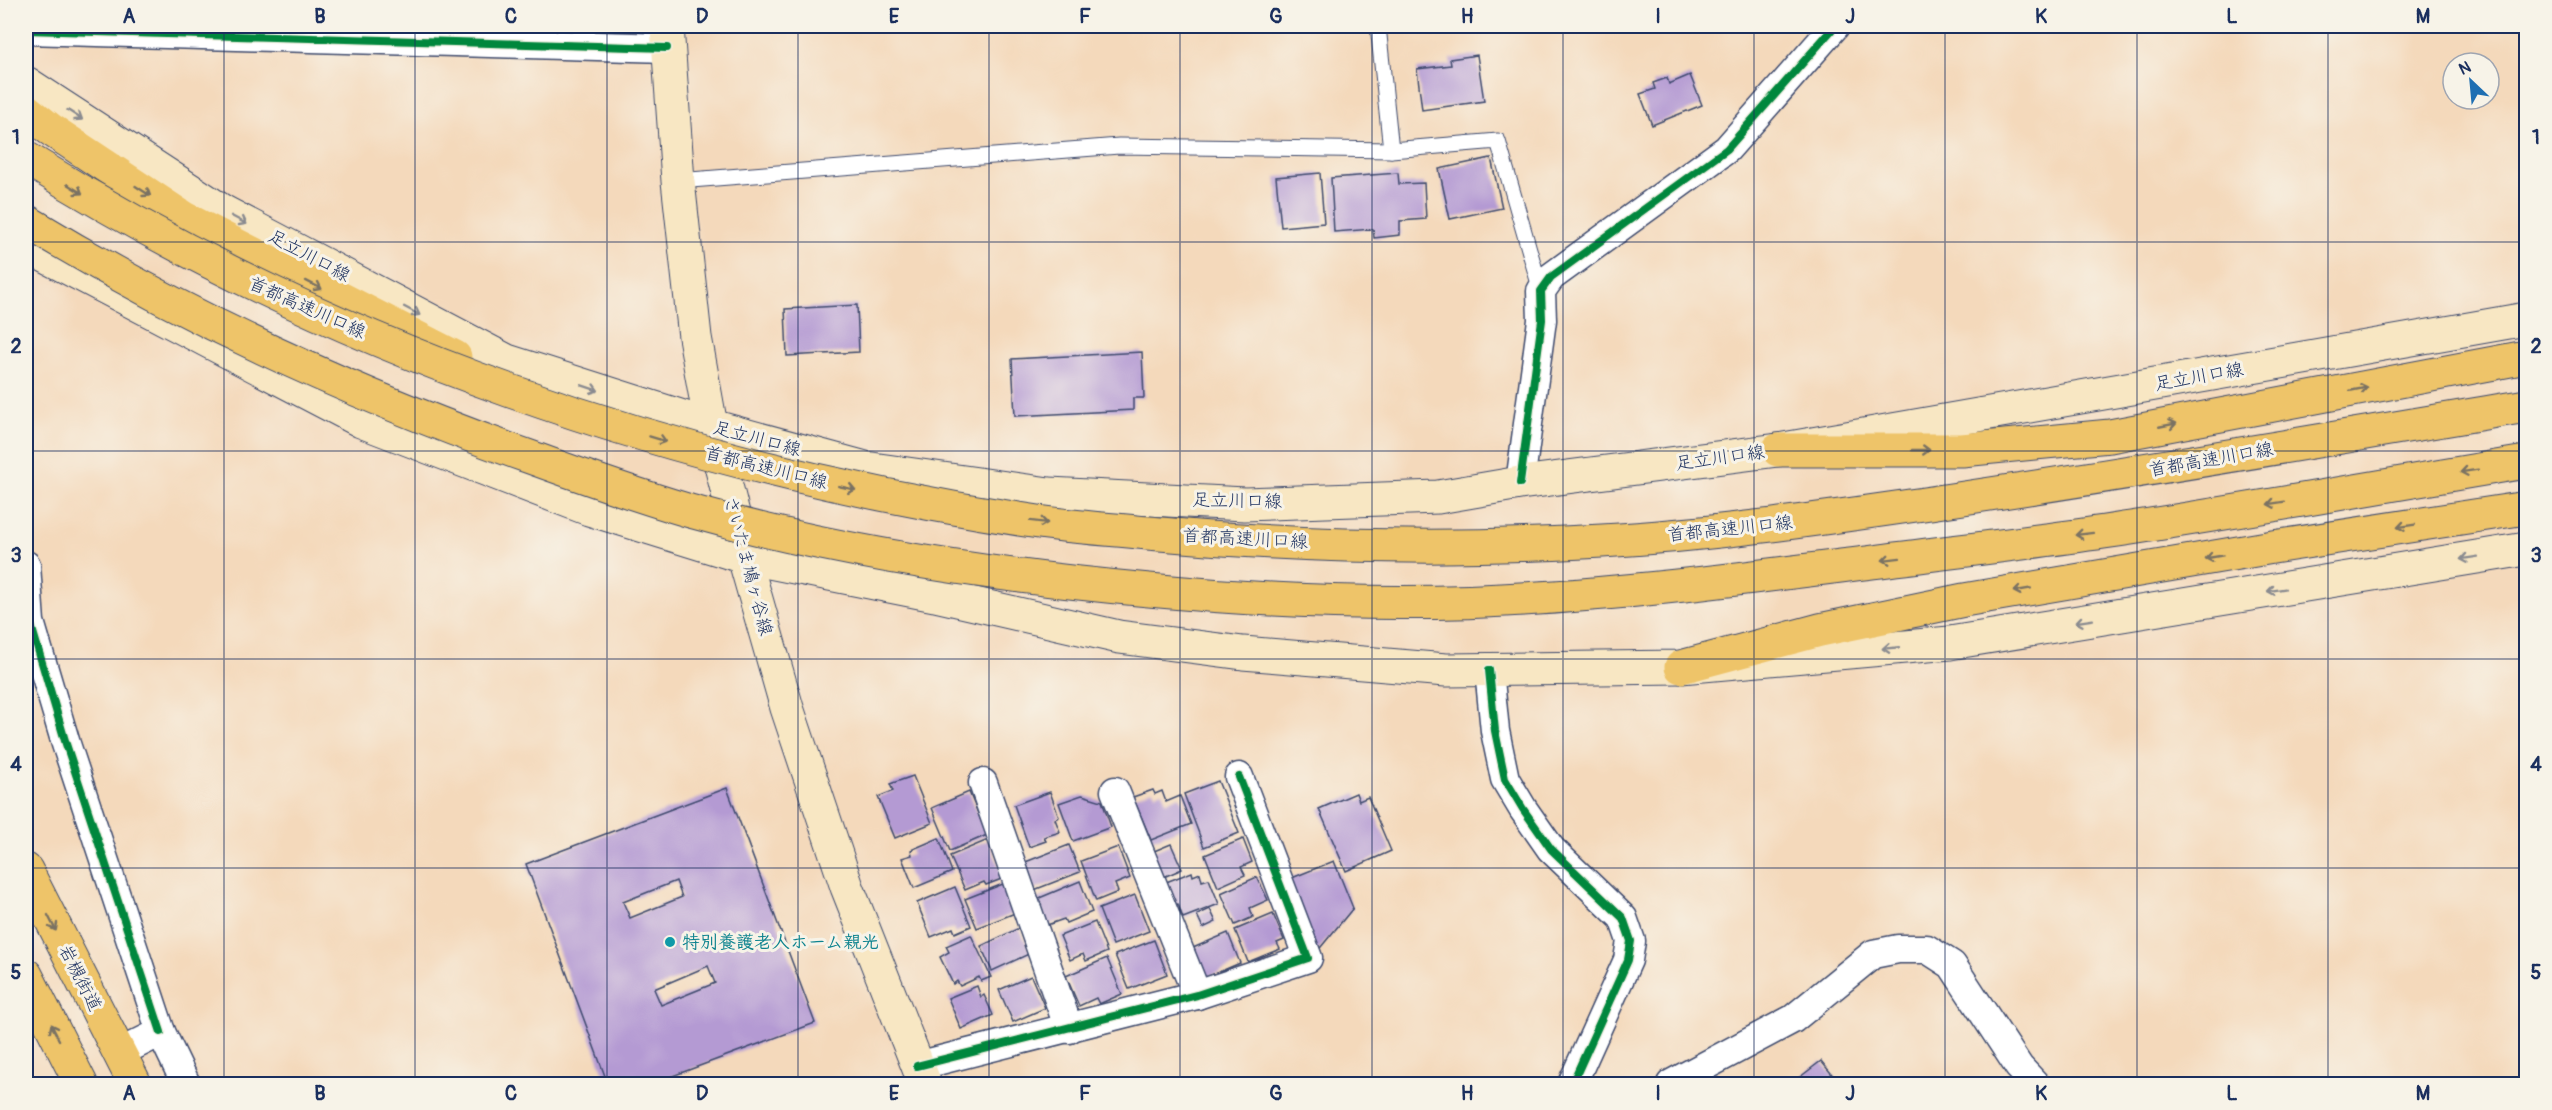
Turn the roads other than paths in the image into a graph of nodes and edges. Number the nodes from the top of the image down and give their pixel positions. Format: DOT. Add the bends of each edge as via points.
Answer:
graph roads {
  1 [pos="1378,26"];
  2 [pos="1836,26"];
  3 [pos="26,30"];
  4 [pos="667,37"];
  5 [pos="26,83"];
  6 [pos="26,110"];
  7 [pos="1391,150"];
  8 [pos="26,158"];
  9 [pos="678,181"];
  10 [pos="26,221"];
  11 [pos="26,246"];
  12 [pos="1541,291"];
  13 [pos="2526,319"];
  14 [pos="2526,357"];
  15 [pos="549,405"];
  16 [pos="2526,406"];
  17 [pos="711,426"];
  18 [pos="1778,450"];
  19 [pos="2526,462"];
  20 [pos="1520,483"];
  21 [pos="2526,508"];
  22 [pos="2526,549"];
  23 [pos="744,557"];
  24 [pos="26,566"];
  25 [pos="1681,667"];
  26 [pos="1488,670"];
  27 [pos="1239,777"];
  28 [pos="983,783"];
  29 [pos="1114,791"];
  30 [pos="26,870"];
  31 [pos="26,975"];
  32 [pos="1197,995"];
  33 [pos="1069,1029"];
  34 [pos="161,1032"];
  35 [pos="118,1053"];
  36 [pos="921,1075"];
  37 [pos="81,1084"];
  38 [pos="135,1084"];
  39 [pos="186,1084"];
  40 [pos="1572,1084"];
  41 [pos="1671,1084"];
  42 [pos="2035,1084"];
  1 -- 7 [label="lane"];
  2 -- 12 [label="street" via="1727,149 1551,277"];
  3 -- 4 [label="street"];
  4 -- 9 [label="main road, さいたま鳩ヶ谷線"];
  5 -- 17 [label="main road, 足立川口線, one-way" via="222,211 507,361"];
  6 -- 15 [label="highway, one-way, bridge" via="184,218"];
  7 -- 9 [label="lane" via="1119,146"];
  7 -- 12 [label="lane" via="1498,141"];
  8 -- 15 [label="highway, 首都高速川口線, one-way, bridge" via="162,239 244,281 326,318"];
  9 -- 17 [label="main road, さいたま鳩ヶ谷線" via="695,337"];
  19 -- 10 [label="highway, one-way, bridge" via="2105,532 1775,574 1536,598 1345,602 1214,596 1072,583 933,564 796,538 687,510 573,473 440,425 292,362 154,293"];
  11 -- 23 [label="main road" via="361,421 589,509"];
  12 -- 20 [label="street" via="1542,320"];
  13 -- 18 [label="main road, 足立川口線"];
  18 -- 14 [label="highway, one-way" via="1962,450 2110,436"];
  15 -- 16 [label="highway, 首都高速川口線, one-way, bridge" via="755,467 877,494 1038,522 1215,539 1426,548 1606,541 1778,525 2103,478"];
  17 -- 20 [label="main road, 足立川口線" via="865,468 1048,494 1245,504 1438,497"];
  17 -- 23 [label="main road, さいたま鳩ヶ谷線"];
  18 -- 20 [label="main road, 足立川口線"];
  21 -- 25 [label="highway, one-way" via="1964,600 1820,630"];
  22 -- 25 [label="main road, one-way" via="1950,643"];
  23 -- 26 [label="main road" via="935,594 1119,637 1243,653"];
  23 -- 36 [label="main road, さいたま鳩ヶ谷線" via="787,708 846,887"];
  24 -- 34 [label="street" via="30,622"];
  25 -- 26 [label="main road"];
  26 -- 40 [label="street" via="1505,779 1551,849 1623,918 1631,941 1628,960"];
  27 -- 32 [label="street" via="1308,958"];
  28 -- 33 [label="street"];
  29 -- 32 [label="street"];
  30 -- 35 [label="highway, 岩槻街道, one-way"];
  37 -- 31 [label="highway, one-way"];
  32 -- 33 [label="street"];
  33 -- 36 [label="street"];
  34 -- 35 [label="street"];
  34 -- 39 [label="street"];
  35 -- 38 [label="highway, 岩槻街道"];
  41 -- 42 [label="street" via="1793,1019 1873,954 1898,949 1928,949 1952,965 2019,1067"];
}
